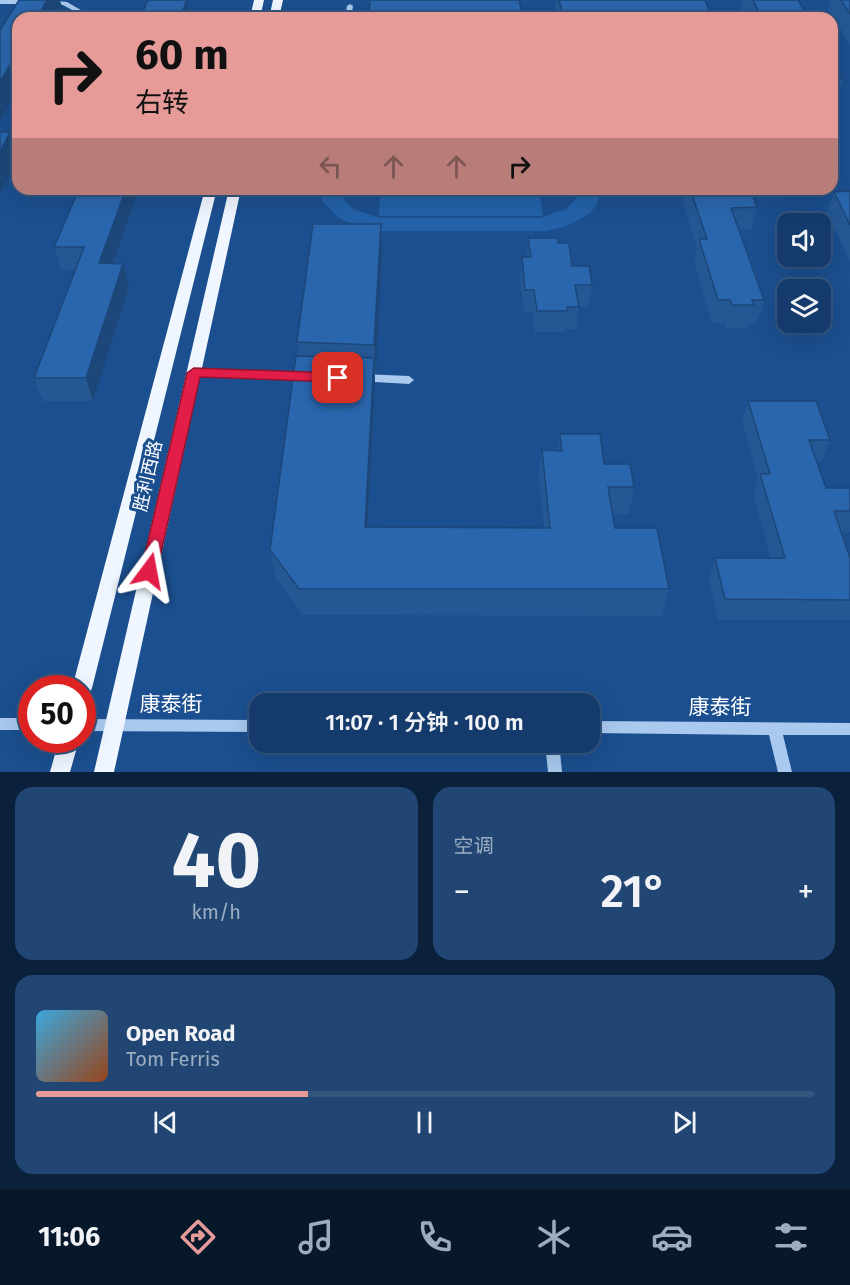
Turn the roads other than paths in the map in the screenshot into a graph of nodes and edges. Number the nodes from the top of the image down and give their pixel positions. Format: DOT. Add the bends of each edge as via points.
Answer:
graph roads {
  1 [pos="0,2"];
  2 [pos="350,6"];
  3 [pos="76,12"];
  4 [pos="349,12"];
  5 [pos="208,195"];
  6 [pos="235,195"];
  7 [pos="194,373"];
  8 [pos="314,377"];
  9 [pos="350,378"];
  10 [pos="410,380"];
  11 [pos="85,675"];
  12 [pos="0,724"];
  13 [pos="18,724"];
  14 [pos="96,725"];
  15 [pos="114,725"];
  16 [pos="249,726"];
  17 [pos="600,727"];
  18 [pos="774,728"];
  19 [pos="850,729"];
  20 [pos="65,753"];
  21 [pos="553,753"];
  22 [pos="60,772"];
  23 [pos="104,772"];
  24 [pos="555,772"];
  25 [pos="785,772"];
  1 -- 3 [label="street" via="65,3"];
  2 -- 4 [label="street"];
  5 -- 11 [label="main road, 胜利西路"];
  6 -- 7 [label="main road, 胜利西路"];
  7 -- 8 [label="street"];
  7 -- 15 [label="main road, 胜利西路"];
  9 -- 10 [label="street"];
  12 -- 13 [label="street"];
  14 -- 15 [label="street, 康泰街"];
  15 -- 16 [label="street, 康泰街"];
  15 -- 23 [label="main road, 胜利西路"];
  17 -- 18 [label="street, 康泰街"];
  18 -- 19 [label="street, 康泰街"];
  18 -- 25 [label="street"];
  20 -- 22 [label="main road"];
  21 -- 24 [label="street"];
}
